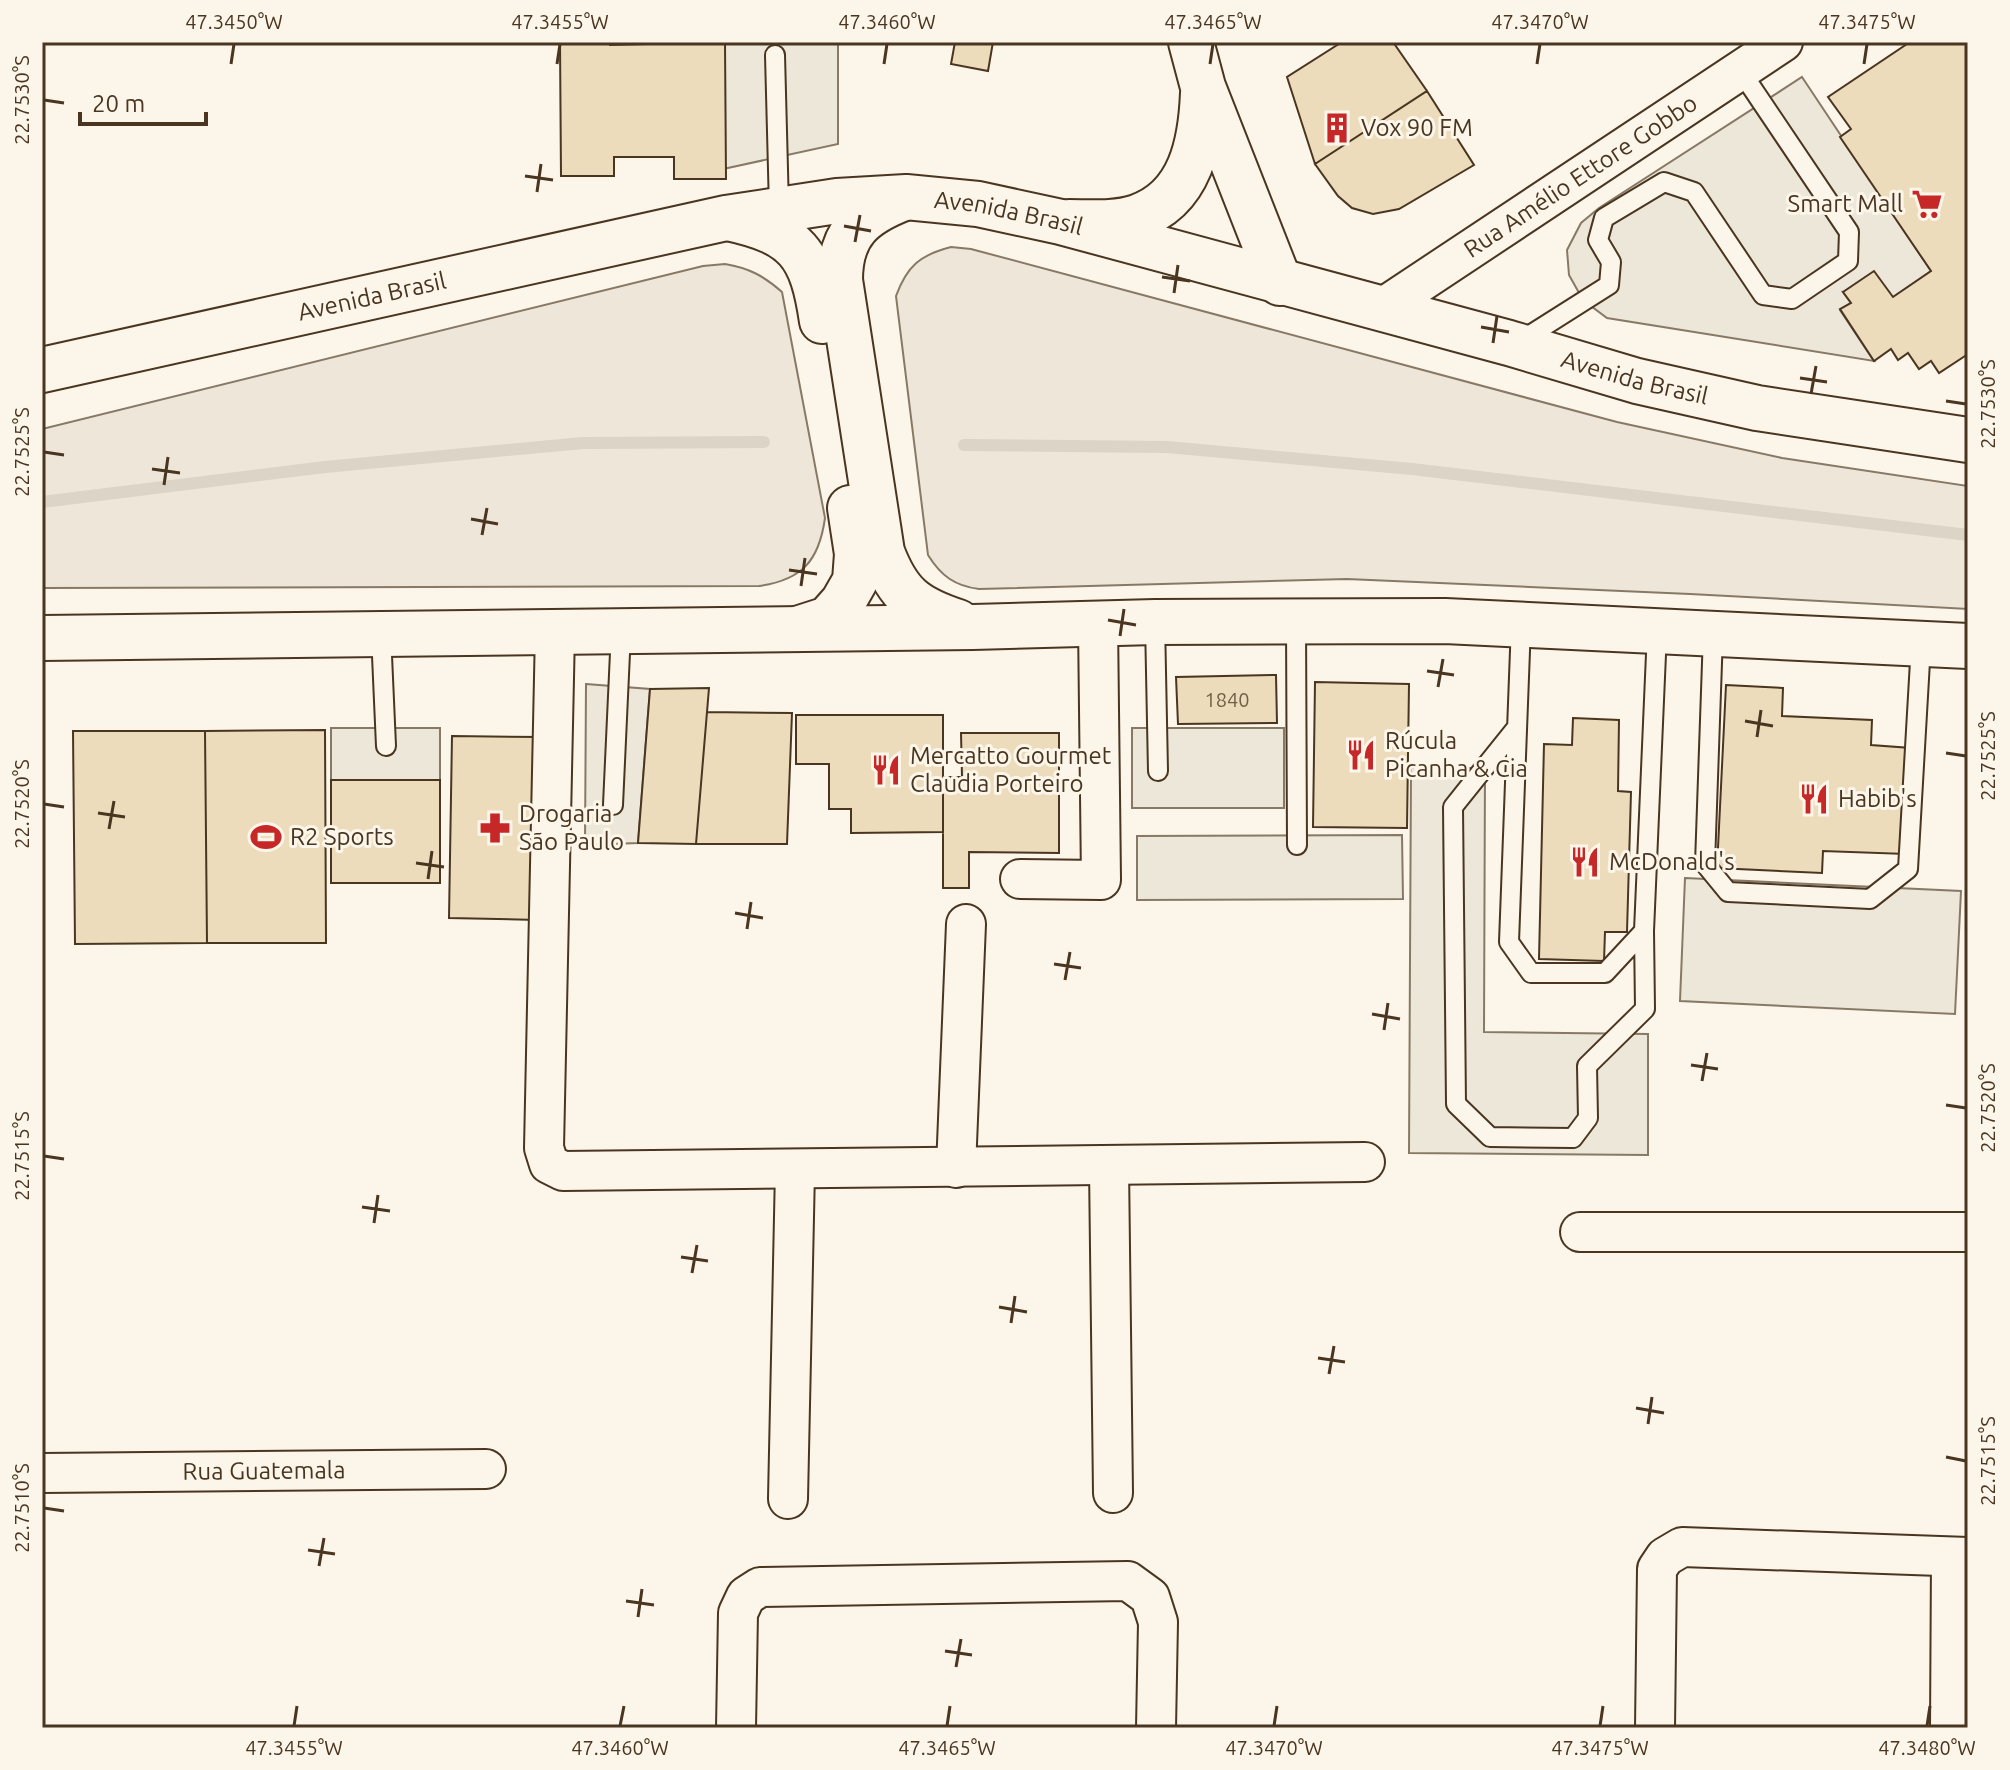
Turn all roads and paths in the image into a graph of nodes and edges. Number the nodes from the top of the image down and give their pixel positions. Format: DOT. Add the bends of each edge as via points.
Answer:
graph roads {
  1 [pos="1191,42"];
  2 [pos="1783,42"];
  3 [pos="775,55"];
  4 [pos="1740,70"];
  5 [pos="1203,87"];
  6 [pos="906,197"];
  7 [pos="779,208"];
  8 [pos="726,218"];
  9 [pos="1061,222"];
  10 [pos="1280,283"];
  11 [pos="1379,310"];
  12 [pos="1515,345"];
  13 [pos="42,370"];
  14 [pos="1968,440"];
  15 [pos="1155,622"];
  16 [pos="1296,622"];
  17 [pos="1098,623"];
  18 [pos="1521,624"];
  19 [pos="973,627"];
  20 [pos="800,628"];
  21 [pos="555,631"];
  22 [pos="621,631"];
  23 [pos="1657,631"];
  24 [pos="381,633"];
  25 [pos="1713,634"];
  26 [pos="42,638"];
  27 [pos="1921,644"];
  28 [pos="1968,646"];
  29 [pos="1517,727"];
  30 [pos="386,746"];
  31 [pos="1158,771"];
  32 [pos="613,805"];
  33 [pos="1297,845"];
  34 [pos="1020,879"];
  35 [pos="966,924"];
  36 [pos="1644,931"];
  37 [pos="1365,1162"];
  38 [pos="1109,1166"];
  39 [pos="956,1168"];
  40 [pos="795,1170"];
  41 [pos="1580,1232"];
  42 [pos="1968,1232"];
  43 [pos="486,1469"];
  44 [pos="42,1473"];
  45 [pos="1113,1493"];
  46 [pos="788,1499"];
  47 [pos="1960,1557"];
  48 [pos="736,1728"];
  49 [pos="1156,1728"];
  50 [pos="1655,1728"];
  51 [pos="1950,1728"];
  1 -- 5 [label="main road"];
  2 -- 4 [label="street, Rua Amélio Ettore Gobbo"];
  3 -- 7 [label="lane"];
  4 -- 11 [label="street, Rua Amélio Ettore Gobbo"];
  4 -- 12 [label="lane" via="1849,232 1848,261 1792,299 1763,295 1694,192 1664,182 1604,218 1598,240 1611,262 1609,285"];
  5 -- 9 [label="main road" via="1195,159 1161,204 1137,217"];
  5 -- 10 [label="main road"];
  6 -- 7 [label="main road, Avenida Brasil"];
  6 -- 9 [label="main road, Avenida Brasil" via="978,204"];
  6 -- 19 [label="main road" via="877,208 858,224 840,259 882,552 892,579 910,600"];
  7 -- 8 [label="main road, Avenida Brasil"];
  8 -- 13 [label="main road, Avenida Brasil"];
  8 -- 20 [label="main road" via="761,225 785,240 807,260 816,283 857,554 855,581 843,602 828,619"];
  9 -- 10 [label="main road, Avenida Brasil"];
  10 -- 11 [label="main road, Avenida Brasil"];
  11 -- 12 [label="main road, Avenida Brasil"];
  12 -- 14 [label="main road, Avenida Brasil" via="1637,381 1757,408"];
  15 -- 16 [label="main road"];
  15 -- 17 [label="main road"];
  15 -- 31 [label="lane"];
  16 -- 18 [label="main road"];
  16 -- 33 [label="lane"];
  17 -- 19 [label="main road"];
  17 -- 34 [label="street" via="1101,880"];
  18 -- 23 [label="main road"];
  18 -- 29 [label="lane"];
  19 -- 20 [label="main road"];
  20 -- 22 [label="main road"];
  21 -- 22 [label="main road"];
  21 -- 24 [label="main road"];
  21 -- 40 [label="street" via="544,1148 549,1164 563,1171"];
  22 -- 32 [label="lane"];
  23 -- 25 [label="main road"];
  23 -- 36 [label="lane"];
  24 -- 26 [label="main road"];
  24 -- 30 [label="lane"];
  25 -- 27 [label="main road"];
  25 -- 27 [label="lane" via="1705,864 1728,892 1822,897 1870,899 1908,869"];
  27 -- 28 [label="main road"];
  29 -- 36 [label="lane" via="1509,942 1531,973 1605,973"];
  29 -- 36 [label="lane" via="1453,807 1456,1104 1490,1137 1573,1138 1588,1118 1587,1066 1645,1009"];
  35 -- 39 [label="street"];
  37 -- 38 [label="street"];
  38 -- 39 [label="street"];
  38 -- 45 [label="street"];
  39 -- 40 [label="street"];
  40 -- 46 [label="street"];
  41 -- 42 [label="street"];
  43 -- 44 [label="street, Rua Guatemala"];
  47 -- 50 [label="street" via="1682,1547 1657,1569"];
  47 -- 51 [label="street"];
  48 -- 49 [label="street" via="738,1613 746,1596 760,1587 1128,1581 1150,1597 1158,1622"];
}
